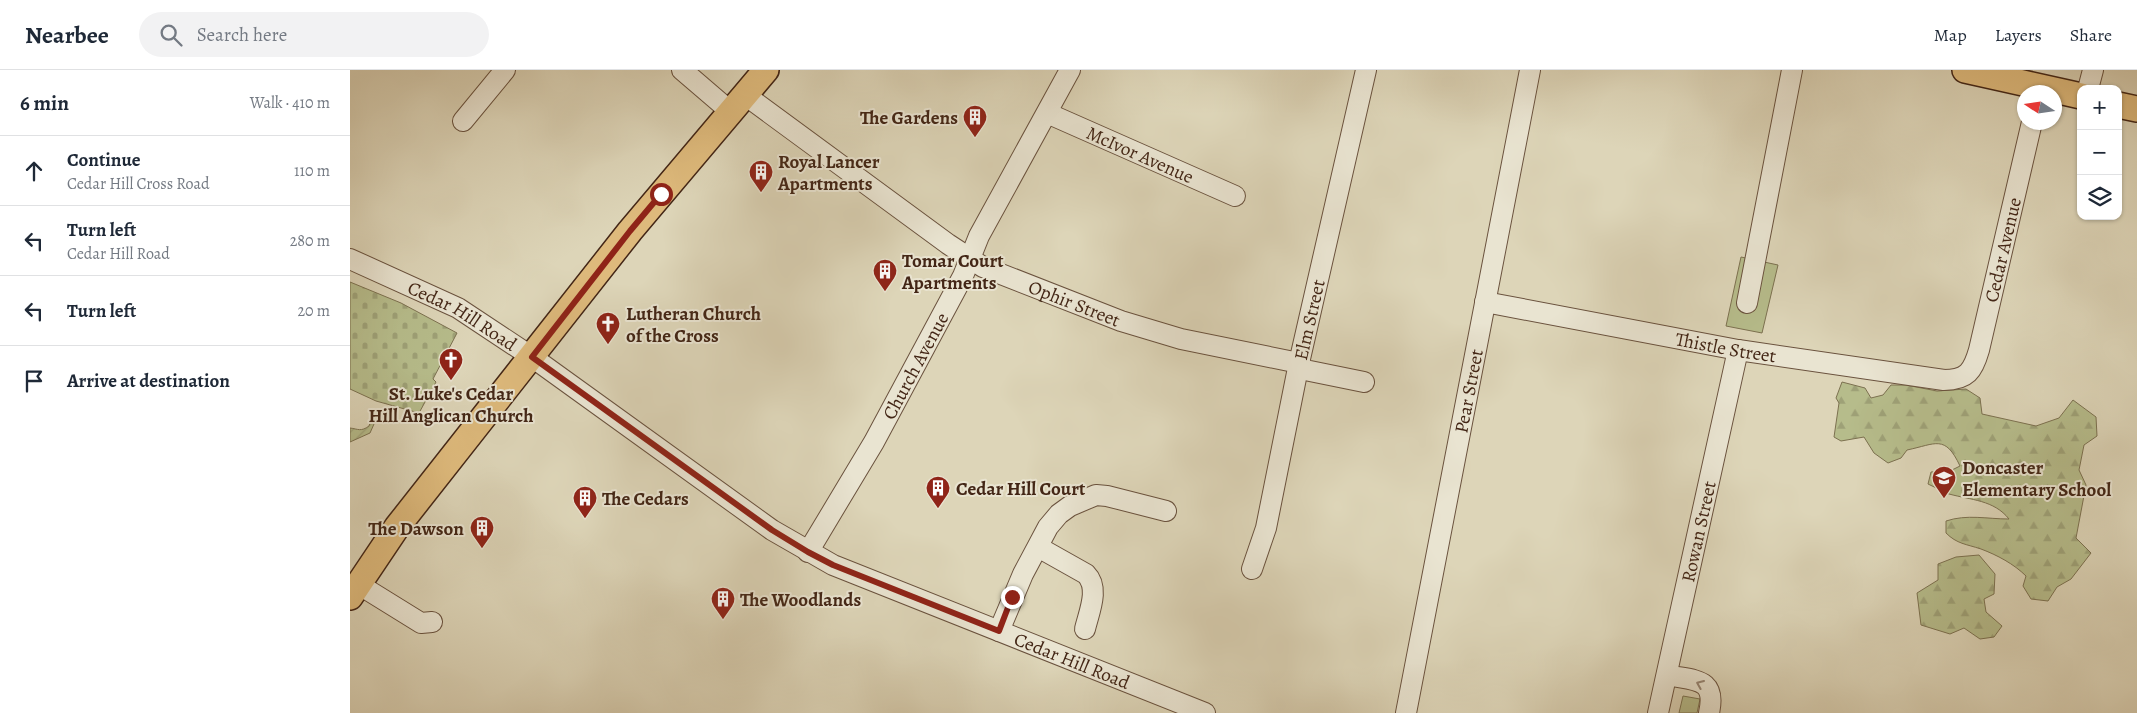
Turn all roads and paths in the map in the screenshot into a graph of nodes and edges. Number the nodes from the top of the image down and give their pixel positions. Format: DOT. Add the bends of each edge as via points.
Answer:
graph roads {
  1 [pos="505,70"];
  2 [pos="682,70"];
  3 [pos="766,70"];
  4 [pos="1070,70"];
  5 [pos="1366,70"];
  6 [pos="1530,70"];
  7 [pos="1792,70"];
  8 [pos="1965,70"];
  9 [pos="2093,70"];
  10 [pos="2021,85"];
  11 [pos="2089,85"];
  12 [pos="2062,93"];
  13 [pos="2077,95"];
  14 [pos="738,104"];
  15 [pos="2122,106"];
  16 [pos="2137,109"];
  17 [pos="1047,114"];
  18 [pos="463,121"];
  19 [pos="2030,130"];
  20 [pos="1235,196"];
  21 [pos="350,259"];
  22 [pos="970,259"];
  23 [pos="1485,302"];
  24 [pos="1748,303"];
  25 [pos="1738,350"];
  26 [pos="532,357"];
  27 [pos="1299,363"];
  28 [pos="1967,374"];
  29 [pos="1364,382"];
  30 [pos="1166,511"];
  31 [pos="1038,547"];
  32 [pos="808,552"];
  33 [pos="1252,569"];
  34 [pos="353,590"];
  35 [pos="432,622"];
  36 [pos="1084,629"];
  37 [pos="999,631"];
  38 [pos="1667,675"];
  39 [pos="1205,713"];
  40 [pos="1406,713"];
  41 [pos="1658,713"];
  42 [pos="1709,713"];
  1 -- 18 [label="street"];
  2 -- 14 [label="street, Ophir Street"];
  3 -- 14 [label="main road"];
  4 -- 17 [label="street, Church Avenue"];
  5 -- 27 [label="street, Elm Street"];
  6 -- 23 [label="street, Pear Street"];
  7 -- 24 [label="street"];
  8 -- 10 [label="main road"];
  9 -- 11 [label="street"];
  12 -- 13 [label="main road"];
  14 -- 22 [label="street, Ophir Street"];
  14 -- 26 [label="main road" via="630,231"];
  15 -- 16 [label="main road"];
  17 -- 20 [label="street, McIvor Avenue"];
  17 -- 22 [label="street, Church Avenue" via="979,236"];
  19 -- 28 [label="street, Cedar Avenue" via="1979,350"];
  21 -- 26 [label="street, Cedar Hill Road" via="458,308"];
  22 -- 27 [label="street, Ophir Street" via="1015,280 1121,320 1181,338"];
  22 -- 32 [label="street, Church Avenue" via="874,442"];
  23 -- 25 [label="street, Thistle Street"];
  23 -- 40 [label="street, Pear Street"];
  25 -- 28 [label="street, Thistle Street" via="1944,380 1956,380"];
  25 -- 38 [label="street, Rowan Street"];
  26 -- 32 [label="street, Cedar Hill Road" via="772,530"];
  26 -- 34 [label="main road" via="397,527"];
  27 -- 29 [label="street, Ophir Street" via="1305,370"];
  27 -- 33 [label="street, Elm Street" via="1266,528"];
  30 -- 31 [label="street" via="1096,495 1059,514"];
  31 -- 36 [label="street" via="1091,579 1093,590"];
  31 -- 37 [label="street" via="1012,597"];
  32 -- 37 [label="street, Cedar Hill Road"];
  34 -- 35 [label="street" via="421,623"];
  37 -- 39 [label="street, Cedar Hill Road"];
  38 -- 41 [label="street, Rowan Street"];
  42 -- 38 [label="street, one-way" via="1712,698 1708,687"];
}
